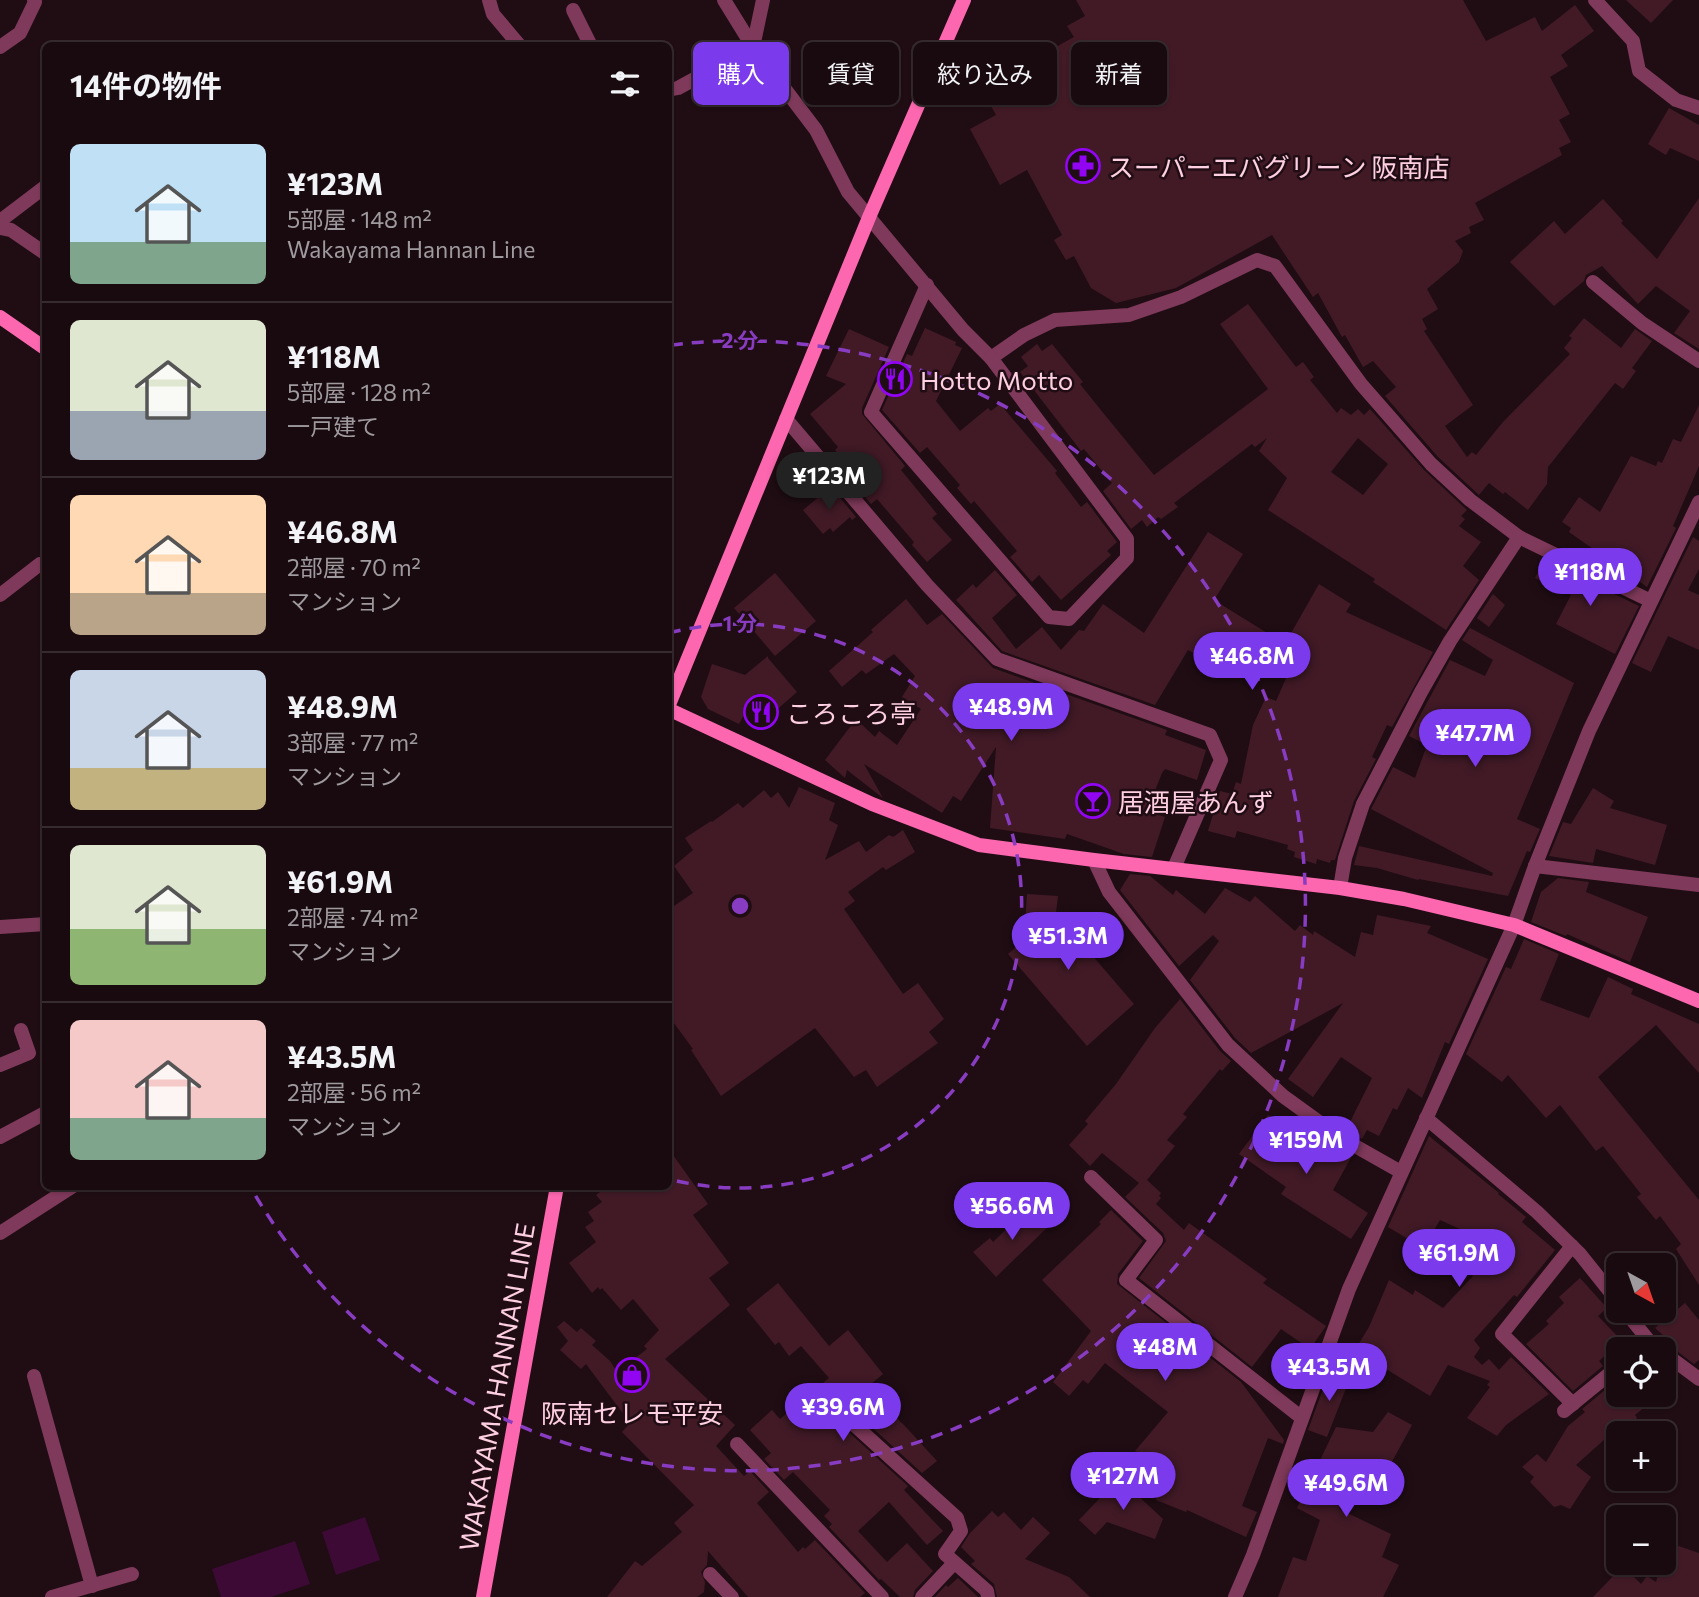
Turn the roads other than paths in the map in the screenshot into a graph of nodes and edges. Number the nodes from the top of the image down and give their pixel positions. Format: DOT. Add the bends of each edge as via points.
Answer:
graph roads {
  1 [pos="34,0"];
  2 [pos="489,0"];
  3 [pos="724,0"];
  4 [pos="763,0"];
  5 [pos="964,0"];
  6 [pos="1595,0"];
  7 [pos="573,10"];
  8 [pos="517,42"];
  9 [pos="589,42"];
  10 [pos="750,42"];
  11 [pos="754,42"];
  12 [pos="0,47"];
  13 [pos="693,80"];
  14 [pos="672,89"];
  15 [pos="789,94"];
  16 [pos="1699,108"];
  17 [pos="42,189"];
  18 [pos="870,215"];
  19 [pos="0,221"];
  20 [pos="0,228"];
  21 [pos="42,251"];
  22 [pos="1593,282"];
  23 [pos="927,285"];
  24 [pos="0,317"];
  25 [pos="42,346"];
  26 [pos="990,358"];
  27 [pos="1699,361"];
  28 [pos="786,419"];
  29 [pos="1699,502"];
  30 [pos="1519,537"];
  31 [pos="40,564"];
  32 [pos="0,595"];
  33 [pos="1651,601"];
  34 [pos="672,698"];
  35 [pos="672,710"];
  36 [pos="1094,860"];
  37 [pos="1535,866"];
  38 [pos="1174,868"];
  39 [pos="1699,885"];
  40 [pos="1340,888"];
  41 [pos="42,924"];
  42 [pos="1514,925"];
  43 [pos="0,927"];
  44 [pos="1699,1001"];
  45 [pos="22,1030"];
  46 [pos="0,1065"];
  47 [pos="42,1115"];
  48 [pos="1426,1118"];
  49 [pos="0,1137"];
  50 [pos="1401,1172"];
  51 [pos="1091,1177"];
  52 [pos="67,1190"];
  53 [pos="556,1190"];
  54 [pos="0,1233"];
  55 [pos="1572,1246"];
  56 [pos="1606,1287"];
  57 [pos="1676,1362"];
  58 [pos="34,1376"];
  59 [pos="1606,1377"];
  60 [pos="1699,1379"];
  61 [pos="1302,1419"];
  62 [pos="849,1420"];
  63 [pos="737,1444"];
  64 [pos="954,1563"];
  65 [pos="132,1574"];
  66 [pos="710,1574"];
  67 [pos="92,1586"];
  68 [pos="52,1597"];
  69 [pos="483,1597"];
  70 [pos="732,1597"];
  71 [pos="882,1597"];
  72 [pos="922,1597"];
  73 [pos="988,1597"];
  74 [pos="1235,1597"];
  1 -- 12 [label="street" via="20,33"];
  2 -- 8 [label="street" via="493,14"];
  3 -- 10 [label="street"];
  4 -- 11 [label="street"];
  5 -- 18 [label="main road"];
  6 -- 16 [label="street" via="1633,41 1639,71 1676,100"];
  7 -- 9 [label="street"];
  13 -- 14 [label="street"];
  15 -- 18 [label="street" via="816,130 848,192"];
  17 -- 19 [label="street"];
  18 -- 23 [label="street"];
  18 -- 28 [label="main road"];
  20 -- 21 [label="street" via="11,230"];
  22 -- 27 [label="street" via="1642,323"];
  23 -- 26 [label="street"];
  23 -- 26 [label="street" via="871,412 1049,617 1069,618 1127,558 1127,539"];
  24 -- 25 [label="main road"];
  26 -- 30 [label="street" via="1055,320 1129,315 1181,297 1257,260 1275,266 1361,384 1431,464"];
  28 -- 34 [label="main road"];
  28 -- 38 [label="street" via="927,585 998,659 1210,735 1221,761"];
  29 -- 33 [label="street"];
  30 -- 33 [label="street"];
  30 -- 40 [label="street" via="1450,641 1380,770 1363,804"];
  31 -- 32 [label="street"];
  33 -- 37 [label="street" via="1589,731"];
  35 -- 36 [label="main road" via="872,804 979,845"];
  36 -- 38 [label="main road"];
  36 -- 50 [label="street" via="1109,892 1228,1045 1283,1096 1341,1138"];
  37 -- 39 [label="street"];
  37 -- 42 [label="street"];
  38 -- 40 [label="main road"];
  40 -- 42 [label="main road"];
  41 -- 43 [label="street"];
  42 -- 44 [label="main road"];
  42 -- 48 [label="street"];
  45 -- 46 [label="street" via="29,1053"];
  47 -- 49 [label="street"];
  48 -- 50 [label="street"];
  48 -- 55 [label="street"];
  50 -- 61 [label="street" via="1349,1289"];
  51 -- 61 [label="street" via="1156,1241 1126,1280"];
  52 -- 54 [label="street"];
  53 -- 69 [label="main road, WAKAYAMA HANNAN LINE"];
  55 -- 56 [label="street"];
  55 -- 59 [label="street" via="1502,1334 1569,1408"];
  57 -- 60 [label="street"];
  58 -- 67 [label="street"];
  61 -- 74 [label="street"];
  62 -- 64 [label="street" via="960,1521 961,1531 945,1554"];
  63 -- 71 [label="street"];
  64 -- 72 [label="street"];
  64 -- 73 [label="street" via="987,1591"];
  65 -- 67 [label="street"];
  66 -- 70 [label="street"];
  67 -- 68 [label="street"];
}
